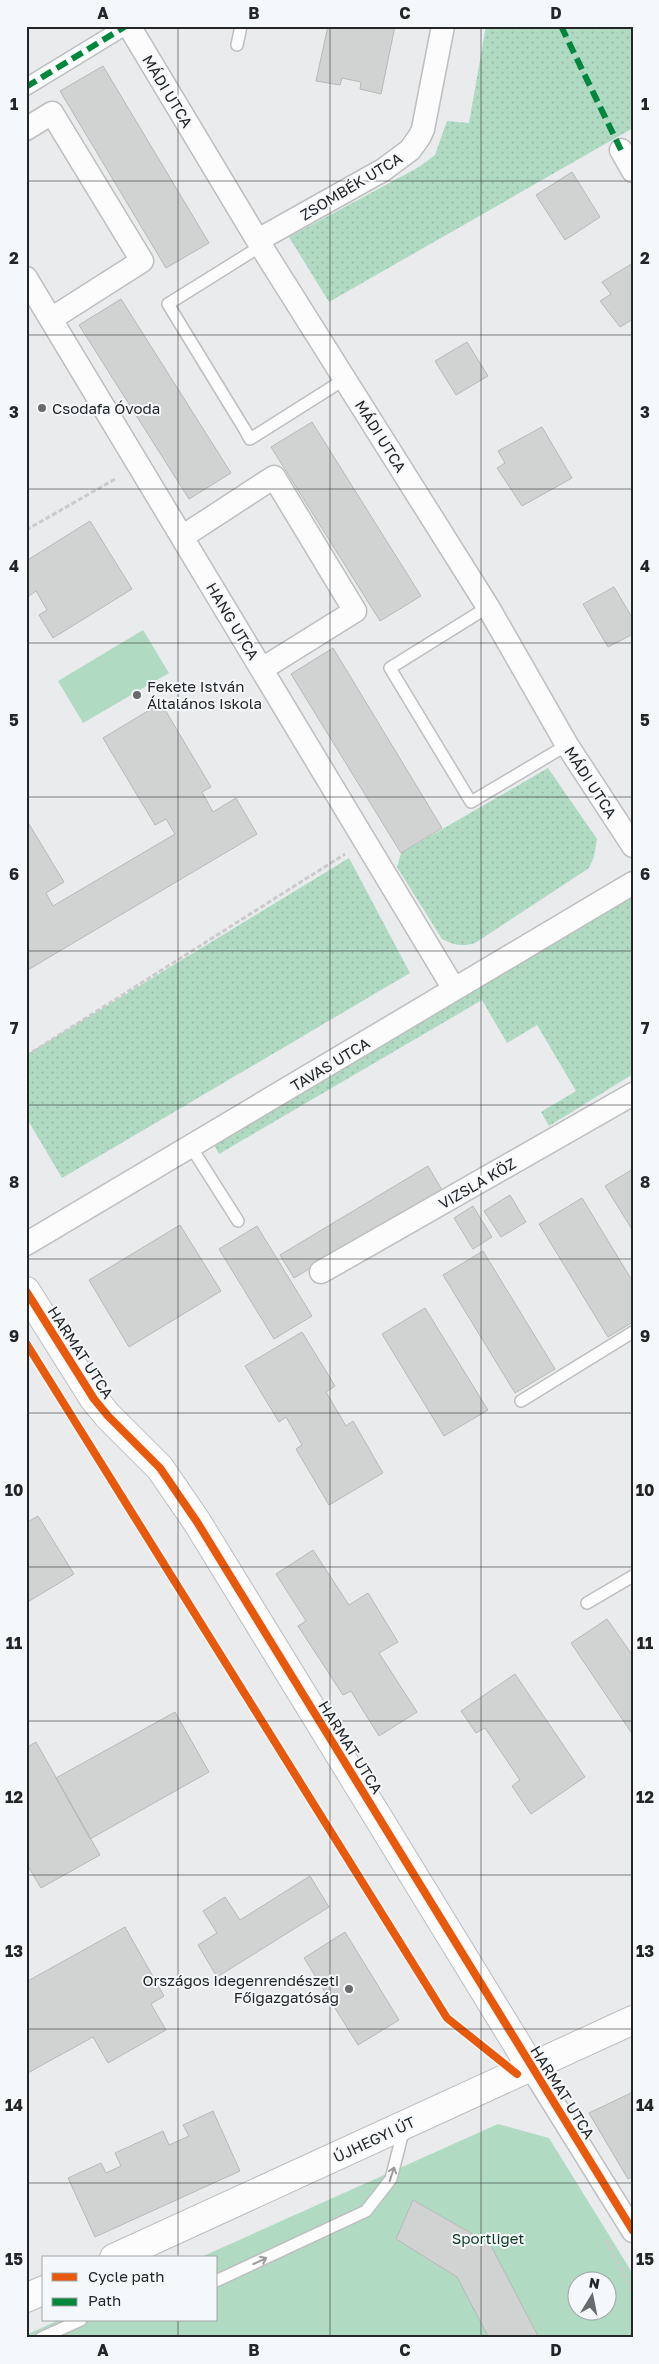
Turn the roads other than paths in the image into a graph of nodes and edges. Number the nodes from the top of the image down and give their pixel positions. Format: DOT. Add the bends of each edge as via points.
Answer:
graph roads {
  1 [pos="128,26"];
  2 [pos="241,26"];
  3 [pos="443,26"];
  4 [pos="237,45"];
  5 [pos="26,87"];
  6 [pos="26,129"];
  7 [pos="621,150"];
  8 [pos="633,171"];
  9 [pos="259,243"];
  10 [pos="26,278"];
  11 [pos="51,319"];
  12 [pos="345,379"];
  13 [pos="182,537"];
  14 [pos="488,608"];
  15 [pos="262,669"];
  16 [pos="566,744"];
  17 [pos="633,846"];
  18 [pos="633,883"];
  19 [pos="454,989"];
  20 [pos="633,1094"];
  21 [pos="191,1147"];
  22 [pos="238,1221"];
  23 [pos="26,1244"];
  24 [pos="321,1272"];
  25 [pos="26,1292"];
  26 [pos="633,1332"];
  27 [pos="521,1401"];
  28 [pos="633,1576"];
  29 [pos="587,1603"];
  30 [pos="633,2020"];
  31 [pos="531,2067"];
  32 [pos="404,2125"];
  33 [pos="633,2231"];
  34 [pos="118,2256"];
  35 [pos="218,2280"];
  36 [pos="77,2322"];
  37 [pos="42,2338"];
  1 -- 5 [label="street"];
  1 -- 9 [label="street, MÁDI UTCA"];
  2 -- 4 [label="lane"];
  3 -- 9 [label="street, ZSOMBÉK UTCA" via="423,129 410,150 383,170"];
  6 -- 11 [label="street" via="52,113 142,262"];
  7 -- 8 [label="street"];
  9 -- 12 [label="street, MÁDI UTCA"];
  9 -- 12 [label="lane" via="168,304 250,439"];
  10 -- 11 [label="street, HANG UTCA"];
  11 -- 13 [label="street, HANG UTCA"];
  12 -- 14 [label="street, MÁDI UTCA"];
  13 -- 15 [label="street, HANG UTCA"];
  13 -- 15 [label="street" via="274,477 355,611"];
  14 -- 16 [label="street, MÁDI UTCA"];
  14 -- 16 [label="lane" via="390,668 471,802"];
  15 -- 19 [label="street, HANG UTCA"];
  16 -- 17 [label="street, MÁDI UTCA"];
  18 -- 19 [label="street, TAVAS UTCA"];
  19 -- 21 [label="street, TAVAS UTCA"];
  20 -- 24 [label="street, VIZSLA KÖZ"];
  21 -- 22 [label="lane"];
  21 -- 23 [label="street, TAVAS UTCA"];
  25 -- 31 [label="street, HARMAT UTCA" via="94,1399 160,1468 197,1522"];
  26 -- 27 [label="lane"];
  28 -- 29 [label="lane"];
  30 -- 31 [label="street, ÚJHEGYI ÚT"];
  31 -- 32 [label="street, ÚJHEGYI ÚT"];
  31 -- 33 [label="street, HARMAT UTCA"];
  32 -- 34 [label="street, ÚJHEGYI ÚT"];
  35 -- 32 [label="lane, one-way" via="366,2211 391,2179"];
  36 -- 37 [label="lane"];
}
